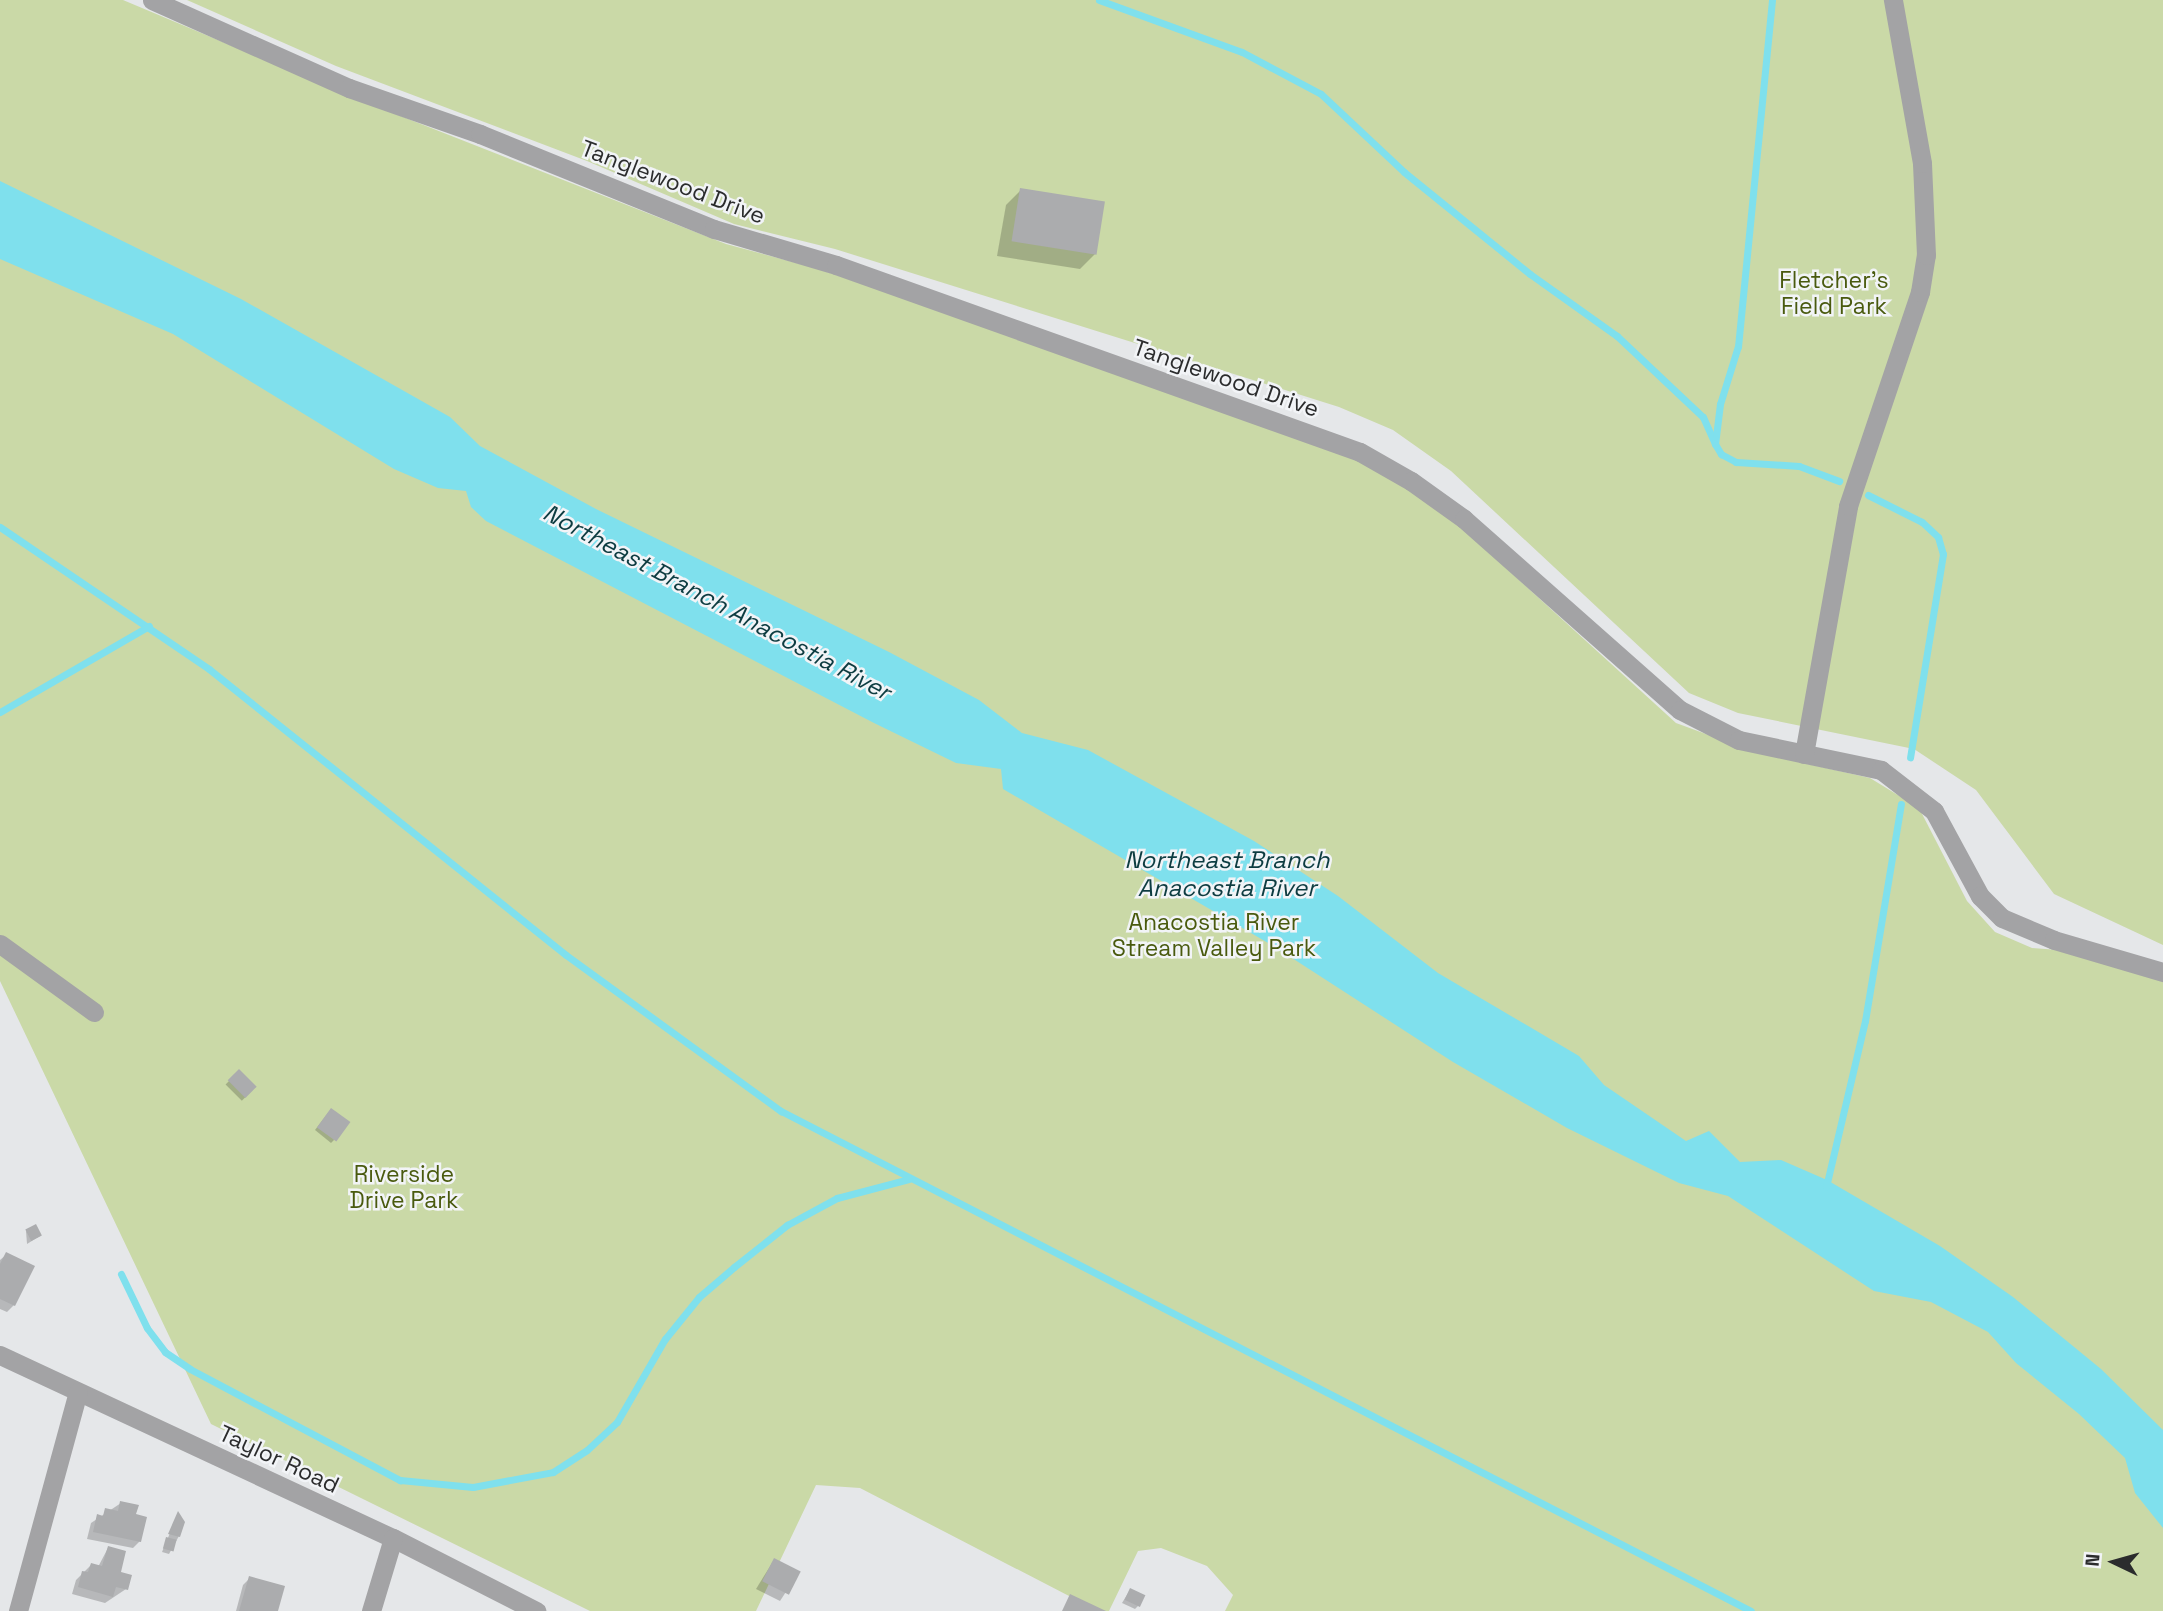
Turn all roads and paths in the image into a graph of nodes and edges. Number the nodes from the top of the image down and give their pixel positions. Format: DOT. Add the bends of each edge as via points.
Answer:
graph roads {
  1 [pos="152,0"];
  2 [pos="1893,0"];
  3 [pos="1804,754"];
  4 [pos="0,944"];
  5 [pos="2163,972"];
  6 [pos="94,1012"];
  7 [pos="0,1355"];
  8 [pos="78,1392"];
  9 [pos="393,1538"];
  10 [pos="18,1611"];
  11 [pos="371,1611"];
  12 [pos="536,1611"];
  1 -- 3 [label="street, Tanglewood Drive" via="349,88 492,139 714,229 836,265 1360,452 1464,519 1680,710 1739,740"];
  2 -- 3 [label="street" via="1922,163 1926,256 1920,292 1848,506"];
  3 -- 5 [label="street, Tanglewood Drive" via="1881,770 1920,796 1934,811 1980,896 2002,918 2054,940"];
  4 -- 6 [label="street"];
  7 -- 8 [label="street, Taylor Road"];
  8 -- 9 [label="street, Taylor Road"];
  8 -- 10 [label="street"];
  9 -- 11 [label="street"];
  9 -- 12 [label="street, Taylor Road"];
}
